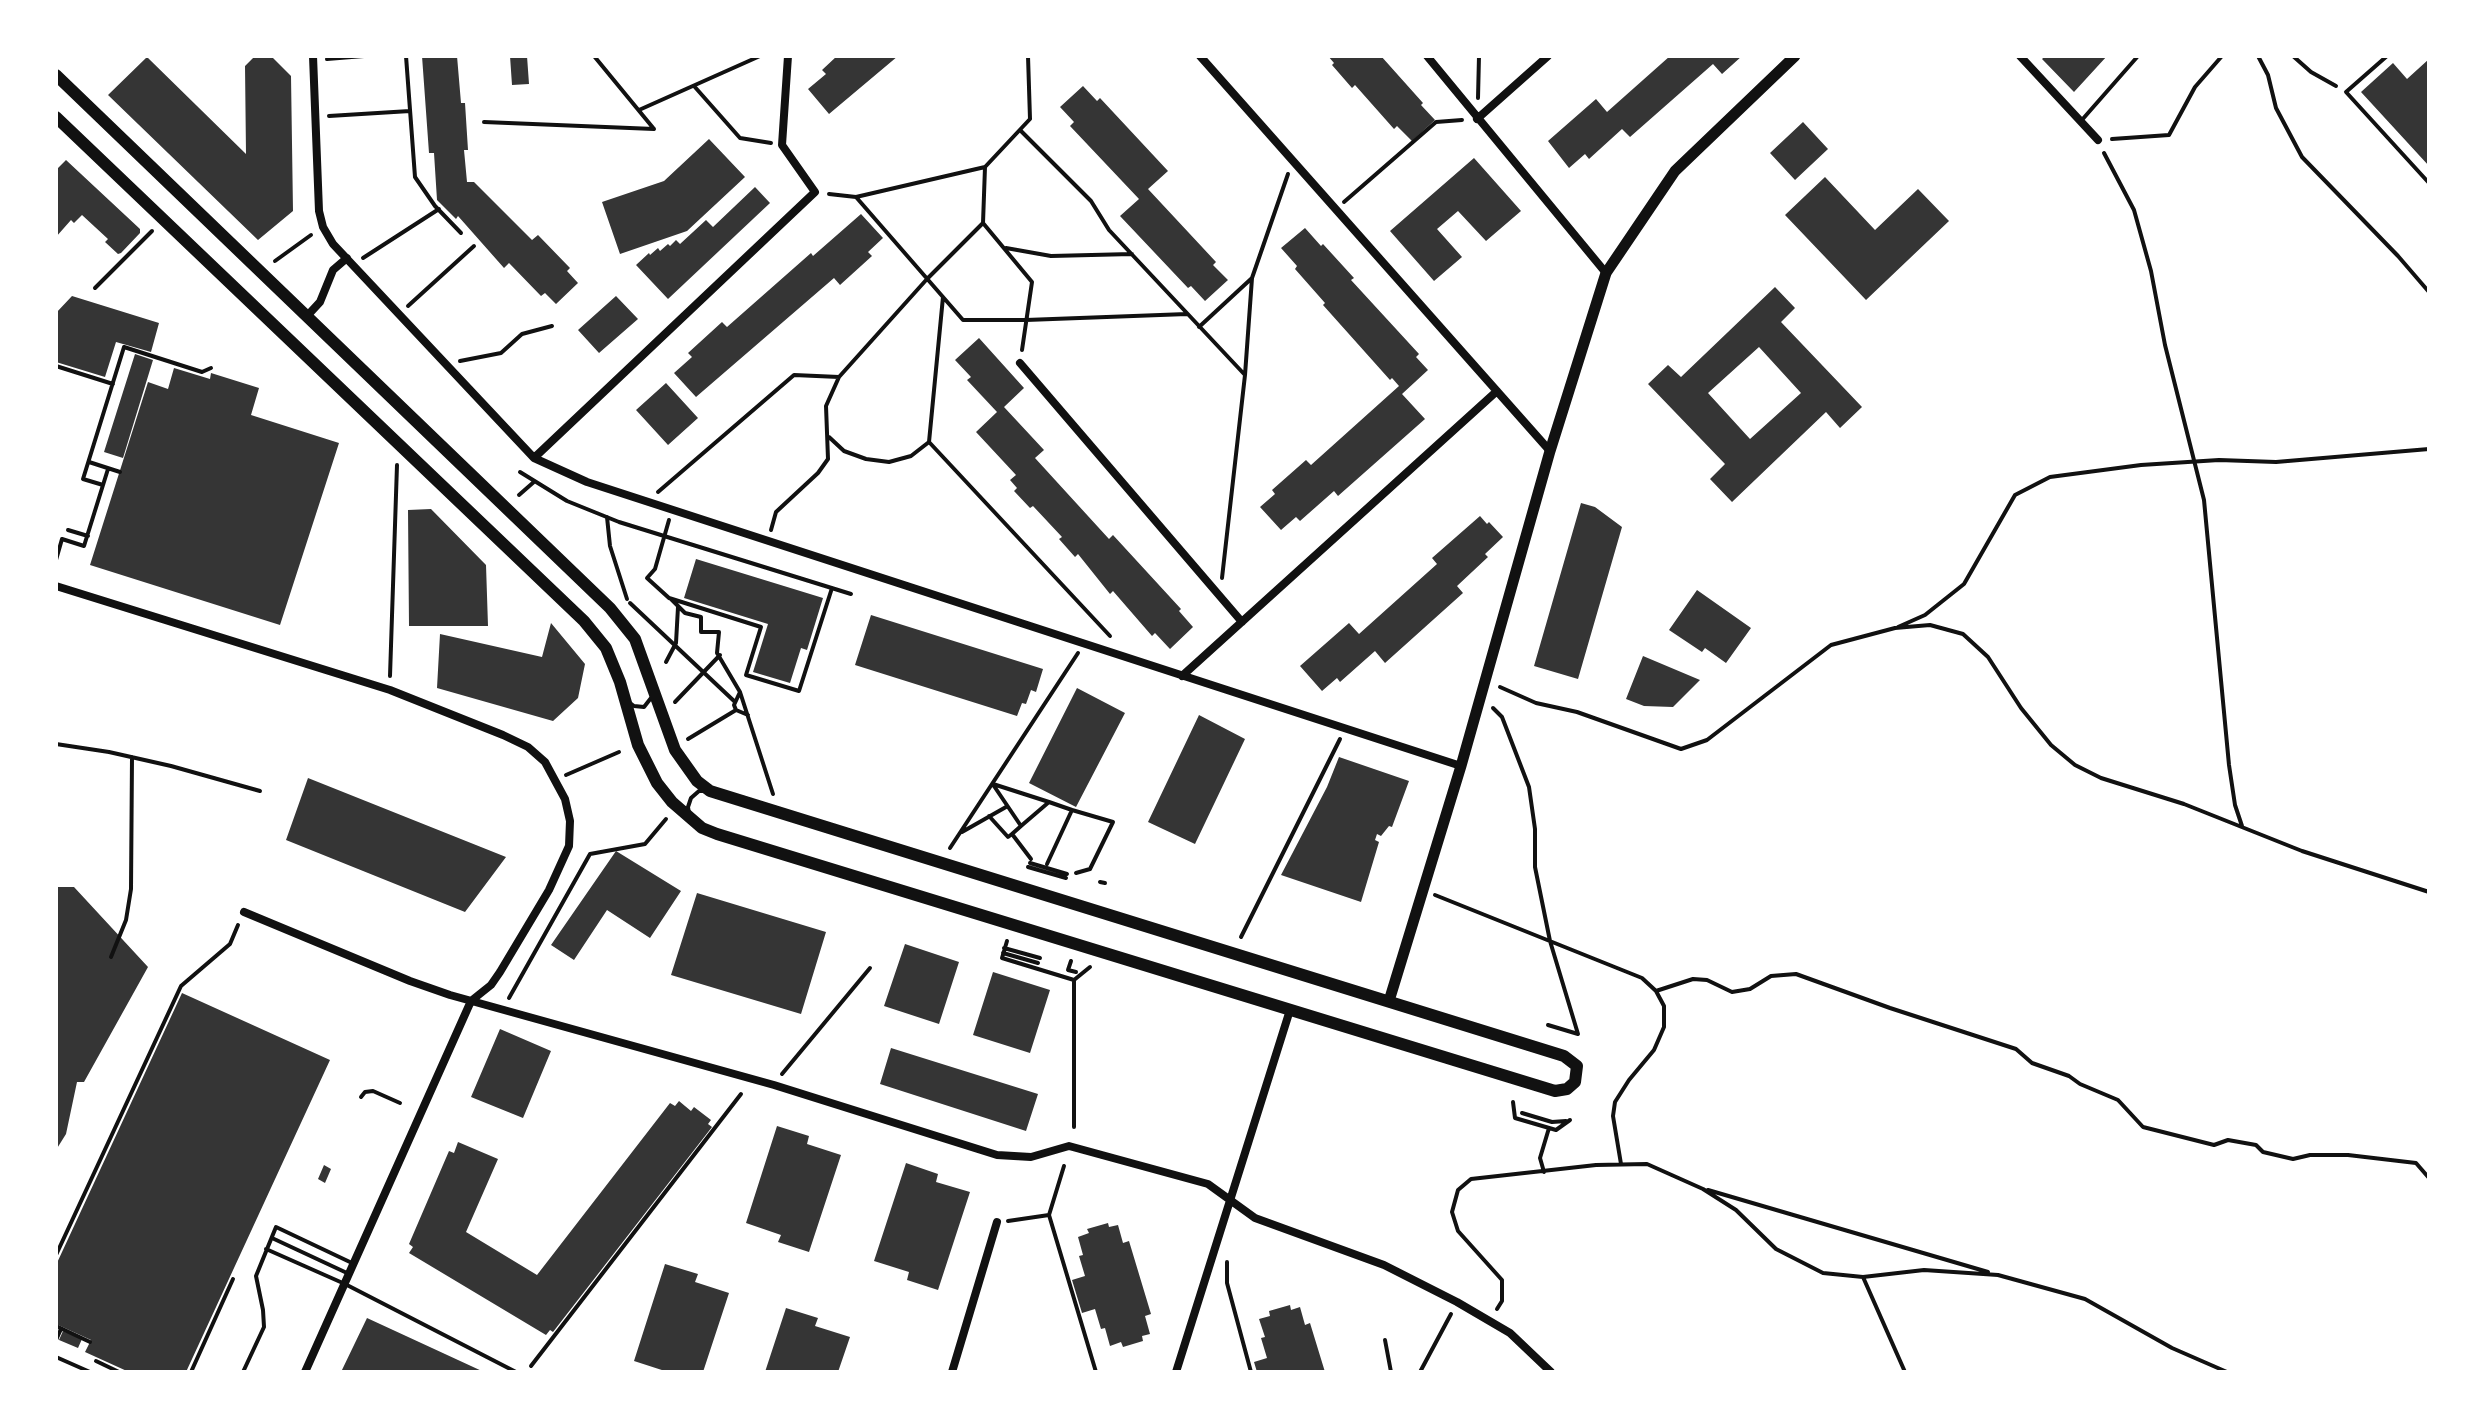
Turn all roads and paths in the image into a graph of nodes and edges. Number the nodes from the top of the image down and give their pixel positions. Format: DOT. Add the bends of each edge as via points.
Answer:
graph roads {
  1 [pos="364,56"];
  2 [pos="406,56"];
  3 [pos="594,56"];
  4 [pos="760,56"];
  5 [pos="788,56"];
  6 [pos="1028,56"];
  7 [pos="1200,56"];
  8 [pos="1427,56"];
  9 [pos="1479,56"];
  10 [pos="1548,56"];
  11 [pos="1795,56"];
  12 [pos="2020,56"];
  13 [pos="2138,56"];
  14 [pos="2222,56"];
  15 [pos="2258,56"];
  16 [pos="2293,56"];
  17 [pos="2387,56"];
  18 [pos="313,58"];
  19 [pos="56,75"];
  20 [pos="694,86"];
  21 [pos="2346,92"];
  22 [pos="639,110"];
  23 [pos="410,111"];
  24 [pos="316,116"];
  25 [pos="56,117"];
  26 [pos="1477,119"];
  27 [pos="2081,121"];
  28 [pos="484,122"];
  29 [pos="1020,130"];
  30 [pos="2098,140"];
  31 [pos="782,145"];
  32 [pos="1293,160"];
  33 [pos="985,167"];
  34 [pos="2429,183"];
  35 [pos="815,192"];
  36 [pos="856,197"];
  37 [pos="439,209"];
  38 [pos="1336,209"];
  39 [pos="983,223"];
  40 [pos="153,231"];
  41 [pos="461,233"];
  42 [pos="311,235"];
  43 [pos="474,246"];
  44 [pos="1004,248"];
  45 [pos="1132,254"];
  46 [pos="275,261"];
  47 [pos="350,261"];
  48 [pos="1606,273"];
  49 [pos="1252,278"];
  50 [pos="927,279"];
  51 [pos="95,288"];
  52 [pos="2429,292"];
  53 [pos="943,297"];
  54 [pos="400,314"];
  55 [pos="1187,314"];
  56 [pos="308,315"];
  57 [pos="1026,320"];
  58 [pos="552,326"];
  59 [pos="1199,327"];
  60 [pos="1020,363"];
  61 [pos="446,364"];
  62 [pos="56,366"];
  63 [pos="211,368"];
  64 [pos="107,372"];
  65 [pos="116,374"];
  66 [pos="1245,375"];
  67 [pos="839,377"];
  68 [pos="113,384"];
  69 [pos="1497,391"];
  70 [pos="92,426"];
  71 [pos="99,428"];
  72 [pos="829,437"];
  73 [pos="929,442"];
  74 [pos="2429,449"];
  75 [pos="1550,451"];
  76 [pos="534,458"];
  77 [pos="397,460"];
  78 [pos="89,462"];
  79 [pos="2195,462"];
  80 [pos="551,466"];
  81 [pos="108,469"];
  82 [pos="120,472"];
  83 [pos="520,472"];
  84 [pos="535,480"];
  85 [pos="103,485"];
  86 [pos="519,495"];
  87 [pos="647,502"];
  88 [pos="671,510"];
  89 [pos="607,517"];
  90 [pos="68,530"];
  91 [pos="88,536"];
  92 [pos="664,536"];
  93 [pos="767,541"];
  94 [pos="56,560"];
  95 [pos="56,586"];
  96 [pos="832,588"];
  97 [pos="851,594"];
  98 [pos="1220,597"];
  99 [pos="669,598"];
  100 [pos="678,605"];
  101 [pos="1242,622"];
  102 [pos="1895,628"];
  103 [pos="1110,636"];
  104 [pos="676,643"];
  105 [pos="1084,644"];
  106 [pos="720,655"];
  107 [pos="666,662"];
  108 [pos="703,671"];
  109 [pos="1182,676"];
  110 [pos="1485,680"];
  111 [pos="654,688"];
  112 [pos="390,690"];
  113 [pos="740,692"];
  114 [pos="1481,696"];
  115 [pos="625,699"];
  116 [pos="734,701"];
  117 [pos="675,702"];
  118 [pos="736,710"];
  119 [pos="748,715"];
  120 [pos="1345,729"];
  121 [pos="686,740"];
  122 [pos="56,744"];
  123 [pos="619,752"];
  124 [pos="132,757"];
  125 [pos="1461,766"];
  126 [pos="557,780"];
  127 [pos="993,784"];
  128 [pos="260,791"];
  129 [pos="710,791"];
  130 [pos="774,795"];
  131 [pos="1049,802"];
  132 [pos="1006,807"];
  133 [pos="1072,810"];
  134 [pos="989,816"];
  135 [pos="666,819"];
  136 [pos="691,819"];
  137 [pos="1021,826"];
  138 [pos="2243,828"];
  139 [pos="960,833"];
  140 [pos="1012,834"];
  141 [pos="950,848"];
  142 [pos="1047,864"];
  143 [pos="1076,873"];
  144 [pos="1067,876"];
  145 [pos="1423,890"];
  146 [pos="2429,892"];
  147 [pos="244,912"];
  148 [pos="1241,937"];
  149 [pos="1007,941"];
  150 [pos="1550,941"];
  151 [pos="1004,950"];
  152 [pos="111,957"];
  153 [pos="1039,961"];
  154 [pos="1071,961"];
  155 [pos="1090,967"];
  156 [pos="870,968"];
  157 [pos="1076,972"];
  158 [pos="1074,980"];
  159 [pos="1656,991"];
  160 [pos="471,1001"];
  161 [pos="1389,1001"];
  162 [pos="502,1010"];
  163 [pos="1290,1010"];
  164 [pos="1548,1025"];
  165 [pos="1578,1034"];
  166 [pos="1569,1039"];
  167 [pos="774,1085"];
  168 [pos="741,1094"];
  169 [pos="361,1097"];
  170 [pos="1513,1102"];
  171 [pos="400,1103"];
  172 [pos="1522,1113"];
  173 [pos="1074,1127"];
  174 [pos="1549,1128"];
  175 [pos="1621,1164"];
  176 [pos="1064,1166"];
  177 [pos="1544,1172"];
  178 [pos="2429,1178"];
  179 [pos="1703,1189"];
  180 [pos="1230,1201"];
  181 [pos="1049,1215"];
  182 [pos="997,1222"];
  183 [pos="271,1238"];
  184 [pos="266,1249"];
  185 [pos="56,1255"];
  186 [pos="1228,1255"];
  187 [pos="354,1264"];
  188 [pos="350,1274"];
  189 [pos="1998,1275"];
  190 [pos="1863,1277"];
  191 [pos="233,1279"];
  192 [pos="345,1284"];
  193 [pos="1457,1302"];
  194 [pos="1488,1320"];
  195 [pos="59,1327"];
  196 [pos="56,1340"];
  197 [pos="1385,1340"];
  198 [pos="90,1342"];
  199 [pos="57,1356"];
  200 [pos="531,1366"];
  201 [pos="90,1372"];
  202 [pos="191,1372"];
  203 [pos="243,1372"];
  204 [pos="305,1372"];
  205 [pos="516,1372"];
  206 [pos="952,1372"];
  207 [pos="1096,1372"];
  208 [pos="1176,1372"];
  209 [pos="1251,1372"];
  210 [pos="1391,1372"];
  211 [pos="1420,1372"];
  212 [pos="1551,1372"];
  213 [pos="1905,1372"];
  214 [pos="2227,1372"];
  1 -- 18 [label="path"];
  2 -- 23 [label="path"];
  3 -- 22 [label="path"];
  4 -- 20 [label="path"];
  5 -- 31 [label="street"];
  6 -- 29 [label="path" via="1030,119"];
  7 -- 32 [label="street"];
  8 -- 26 [label="street"];
  9 -- 26 [label="path"];
  10 -- 26 [label="street"];
  11 -- 48 [label="street" via="1675,171"];
  12 -- 27 [label="street"];
  13 -- 27 [label="lane"];
  14 -- 30 [label="path" via="2195,87 2169,135"];
  15 -- 52 [label="path" via="2276,108 2302,157"];
  16 -- 21 [label="path"];
  17 -- 21 [label="lane"];
  18 -- 24 [label="street"];
  19 -- 56 [label="main road"];
  20 -- 22 [label="path"];
  20 -- 31 [label="path" via="740,138"];
  21 -- 34 [label="lane"];
  22 -- 28 [label="path" via="654,129"];
  23 -- 24 [label="path"];
  23 -- 37 [label="path" via="415,177"];
  24 -- 47 [label="street" via="319,211 333,244"];
  25 -- 115 [label="main road" via="584,621 606,648"];
  26 -- 38 [label="path" via="1436,122"];
  26 -- 48 [label="street"];
  27 -- 30 [label="street"];
  29 -- 33 [label="path"];
  29 -- 45 [label="path" via="1091,201"];
  30 -- 79 [label="path" via="2134,210"];
  31 -- 35 [label="street"];
  32 -- 38 [label="street"];
  32 -- 49 [label="path"];
  33 -- 36 [label="path"];
  33 -- 39 [label="path"];
  35 -- 36 [label="path"];
  35 -- 76 [label="street"];
  36 -- 50 [label="path"];
  37 -- 41 [label="path"];
  37 -- 47 [label="path"];
  38 -- 69 [label="street"];
  39 -- 44 [label="path"];
  39 -- 50 [label="path"];
  40 -- 51 [label="path"];
  42 -- 46 [label="path"];
  43 -- 54 [label="path"];
  44 -- 45 [label="path" via="1051,256"];
  44 -- 57 [label="path" via="1032,282"];
  45 -- 55 [label="path"];
  47 -- 54 [label="street"];
  47 -- 56 [label="street" via="333,270 320,302"];
  48 -- 75 [label="street"];
  49 -- 59 [label="path"];
  49 -- 66 [label="path"];
  50 -- 53 [label="path"];
  50 -- 67 [label="path"];
  53 -- 57 [label="path" via="963,320"];
  53 -- 73 [label="path"];
  54 -- 61 [label="street"];
  55 -- 57 [label="path"];
  55 -- 59 [label="path"];
  56 -- 111 [label="main road" via="610,608 635,639"];
  57 -- 60 [label="path"];
  58 -- 61 [label="path" via="522,334 501,353"];
  59 -- 66 [label="path"];
  60 -- 98 [label="street"];
  61 -- 76 [label="street"];
  62 -- 68 [label="path"];
  63 -- 65 [label="path" via="202,372 124,347"];
  64 -- 65 [label="path"];
  65 -- 68 [label="path"];
  66 -- 98 [label="path"];
  67 -- 72 [label="path" via="826,406"];
  67 -- 87 [label="path" via="794,375"];
  68 -- 71 [label="path"];
  69 -- 75 [label="street"];
  69 -- 101 [label="street"];
  70 -- 71 [label="path"];
  71 -- 78 [label="path"];
  72 -- 73 [label="path" via="844,451 889,462 911,456"];
  72 -- 93 [label="path" via="828,459 776,512"];
  73 -- 103 [label="path"];
  74 -- 79 [label="path" via="2276,462"];
  75 -- 110 [label="street"];
  76 -- 80 [label="street"];
  77 -- 112 [label="path"];
  78 -- 81 [label="path"];
  78 -- 85 [label="path" via="83,479"];
  79 -- 102 [label="path" via="2050,477 2015,495 1964,584 1925,615"];
  79 -- 138 [label="path" via="2214,583 2229,765"];
  80 -- 84 [label="path"];
  80 -- 87 [label="street"];
  81 -- 82 [label="path"];
  81 -- 85 [label="path"];
  83 -- 84 [label="path"];
  84 -- 86 [label="path"];
  84 -- 89 [label="path" via="567,501"];
  85 -- 91 [label="path"];
  87 -- 88 [label="street"];
  88 -- 92 [label="path"];
  88 -- 93 [label="street"];
  89 -- 92 [label="path"];
  89 -- 104 [label="path" via="610,546 629,601"];
  90 -- 91 [label="path"];
  91 -- 94 [label="path" via="84,546 62,539"];
  92 -- 96 [label="path"];
  92 -- 99 [label="path" via="655,569 647,578"];
  93 -- 105 [label="street"];
  95 -- 112 [label="street"];
  96 -- 97 [label="path"];
  96 -- 99 [label="path" via="799,691 746,675 761,627"];
  98 -- 101 [label="street"];
  99 -- 100 [label="path"];
  100 -- 104 [label="path"];
  100 -- 106 [label="path" via="701,617 701,632 719,632"];
  101 -- 109 [label="street"];
  102 -- 110 [label="path" via="1831,645 1707,740 1681,749 1536,703"];
  102 -- 138 [label="path" via="1930,625 1963,634 1988,657 2051,745 2075,765"];
  104 -- 107 [label="path"];
  104 -- 108 [label="path"];
  105 -- 109 [label="street"];
  105 -- 127 [label="path"];
  106 -- 108 [label="path"];
  106 -- 113 [label="path"];
  108 -- 116 [label="path"];
  108 -- 117 [label="path"];
  109 -- 120 [label="street"];
  110 -- 114 [label="street"];
  111 -- 115 [label="lane" via="644,707"];
  111 -- 129 [label="main road" via="675,750"];
  112 -- 126 [label="street" via="528,747"];
  113 -- 116 [label="path"];
  113 -- 119 [label="path"];
  114 -- 125 [label="street"];
  114 -- 150 [label="path" via="1502,717 1529,787 1535,867"];
  115 -- 136 [label="main road" via="657,783"];
  116 -- 118 [label="path"];
  118 -- 119 [label="path"];
  118 -- 121 [label="path"];
  119 -- 130 [label="path"];
  120 -- 125 [label="street"];
  120 -- 148 [label="path"];
  122 -- 124 [label="path"];
  123 -- 126 [label="path"];
  124 -- 128 [label="path"];
  124 -- 152 [label="path" via="131,889"];
  125 -- 145 [label="street"];
  126 -- 160 [label="street" via="570,821 569,846 500,972"];
  127 -- 131 [label="path"];
  127 -- 132 [label="path"];
  127 -- 139 [label="path"];
  129 -- 136 [label="lane" via="691,798"];
  129 -- 161 [label="main road"];
  131 -- 133 [label="path"];
  131 -- 137 [label="path"];
  132 -- 134 [label="path"];
  132 -- 137 [label="path"];
  133 -- 142 [label="path"];
  133 -- 143 [label="path" via="1113,822 1090,869"];
  134 -- 139 [label="path"];
  134 -- 140 [label="path" via="1008,837"];
  135 -- 162 [label="path" via="645,844 590,854"];
  136 -- 163 [label="main road" via="717,834"];
  137 -- 140 [label="path"];
  138 -- 146 [label="path"];
  139 -- 141 [label="path"];
  140 -- 144 [label="path" via="1030,863"];
  145 -- 150 [label="path"];
  145 -- 161 [label="street"];
  147 -- 160 [label="street"];
  147 -- 185 [label="path" via="230,944 181,986"];
  149 -- 151 [label="path"];
  150 -- 159 [label="path" via="1642,978"];
  150 -- 165 [label="path"];
  151 -- 153 [label="path"];
  151 -- 158 [label="path" via="1002,958"];
  154 -- 157 [label="path" via="1068,970"];
  155 -- 158 [label="path"];
  156 -- 167 [label="path"];
  158 -- 173 [label="path"];
  159 -- 175 [label="path" via="1664,1006 1664,1027 1654,1050 1615,1102"];
  159 -- 178 [label="path" via="1693,979 1732,992 1750,989 1771,976 1796,974 2016,1049 2032,1063 2118,1100 2143,1127 2214,1145 2228,1140 2256,1145 2263,1152 2293,1159 2348,1155 2416,1163"];
  160 -- 162 [label="street"];
  160 -- 187 [label="street"];
  161 -- 163 [label="main road" via="1569,1058 1578,1077 1567,1089 1555,1091"];
  162 -- 167 [label="street"];
  163 -- 180 [label="street"];
  164 -- 165 [label="path"];
  165 -- 166 [label="path" via="1577,1040"];
  167 -- 180 [label="street" via="997,1155 1031,1157 1069,1146 1208,1184"];
  168 -- 200 [label="path"];
  169 -- 171 [label="path" via="373,1091"];
  170 -- 174 [label="path" via="1515,1118"];
  172 -- 174 [label="path" via="1552,1122 1570,1120 1556,1130"];
  174 -- 177 [label="path" via="1540,1158"];
  175 -- 177 [label="path"];
  175 -- 179 [label="path" via="1647,1164"];
  176 -- 181 [label="path"];
  177 -- 194 [label="path" via="1471,1179 1458,1190 1452,1212 1458,1231 1502,1280 1502,1301"];
  179 -- 189 [label="path"];
  179 -- 190 [label="path" via="1736,1210 1776,1249 1823,1273"];
  180 -- 193 [label="street" via="1255,1218 1384,1265"];
  180 -- 208 [label="street"];
  181 -- 182 [label="path"];
  181 -- 207 [label="path"];
  182 -- 206 [label="street"];
  183 -- 184 [label="lane"];
  183 -- 187 [label="lane" via="276,1227"];
  183 -- 188 [label="lane"];
  184 -- 192 [label="lane"];
  184 -- 203 [label="lane" via="256,1276 264,1327"];
  186 -- 209 [label="path" via="1227,1283"];
  187 -- 188 [label="street"];
  188 -- 192 [label="street"];
  189 -- 190 [label="path" via="1924,1270"];
  189 -- 214 [label="path" via="2085,1299"];
  190 -- 213 [label="path"];
  191 -- 202 [label="path"];
  192 -- 204 [label="street"];
  192 -- 205 [label="lane"];
  193 -- 194 [label="street"];
  193 -- 211 [label="path"];
  194 -- 212 [label="street"];
  195 -- 196 [label="path"];
  195 -- 198 [label="path"];
  197 -- 210 [label="path"];
  199 -- 201 [label="lane"];
}
